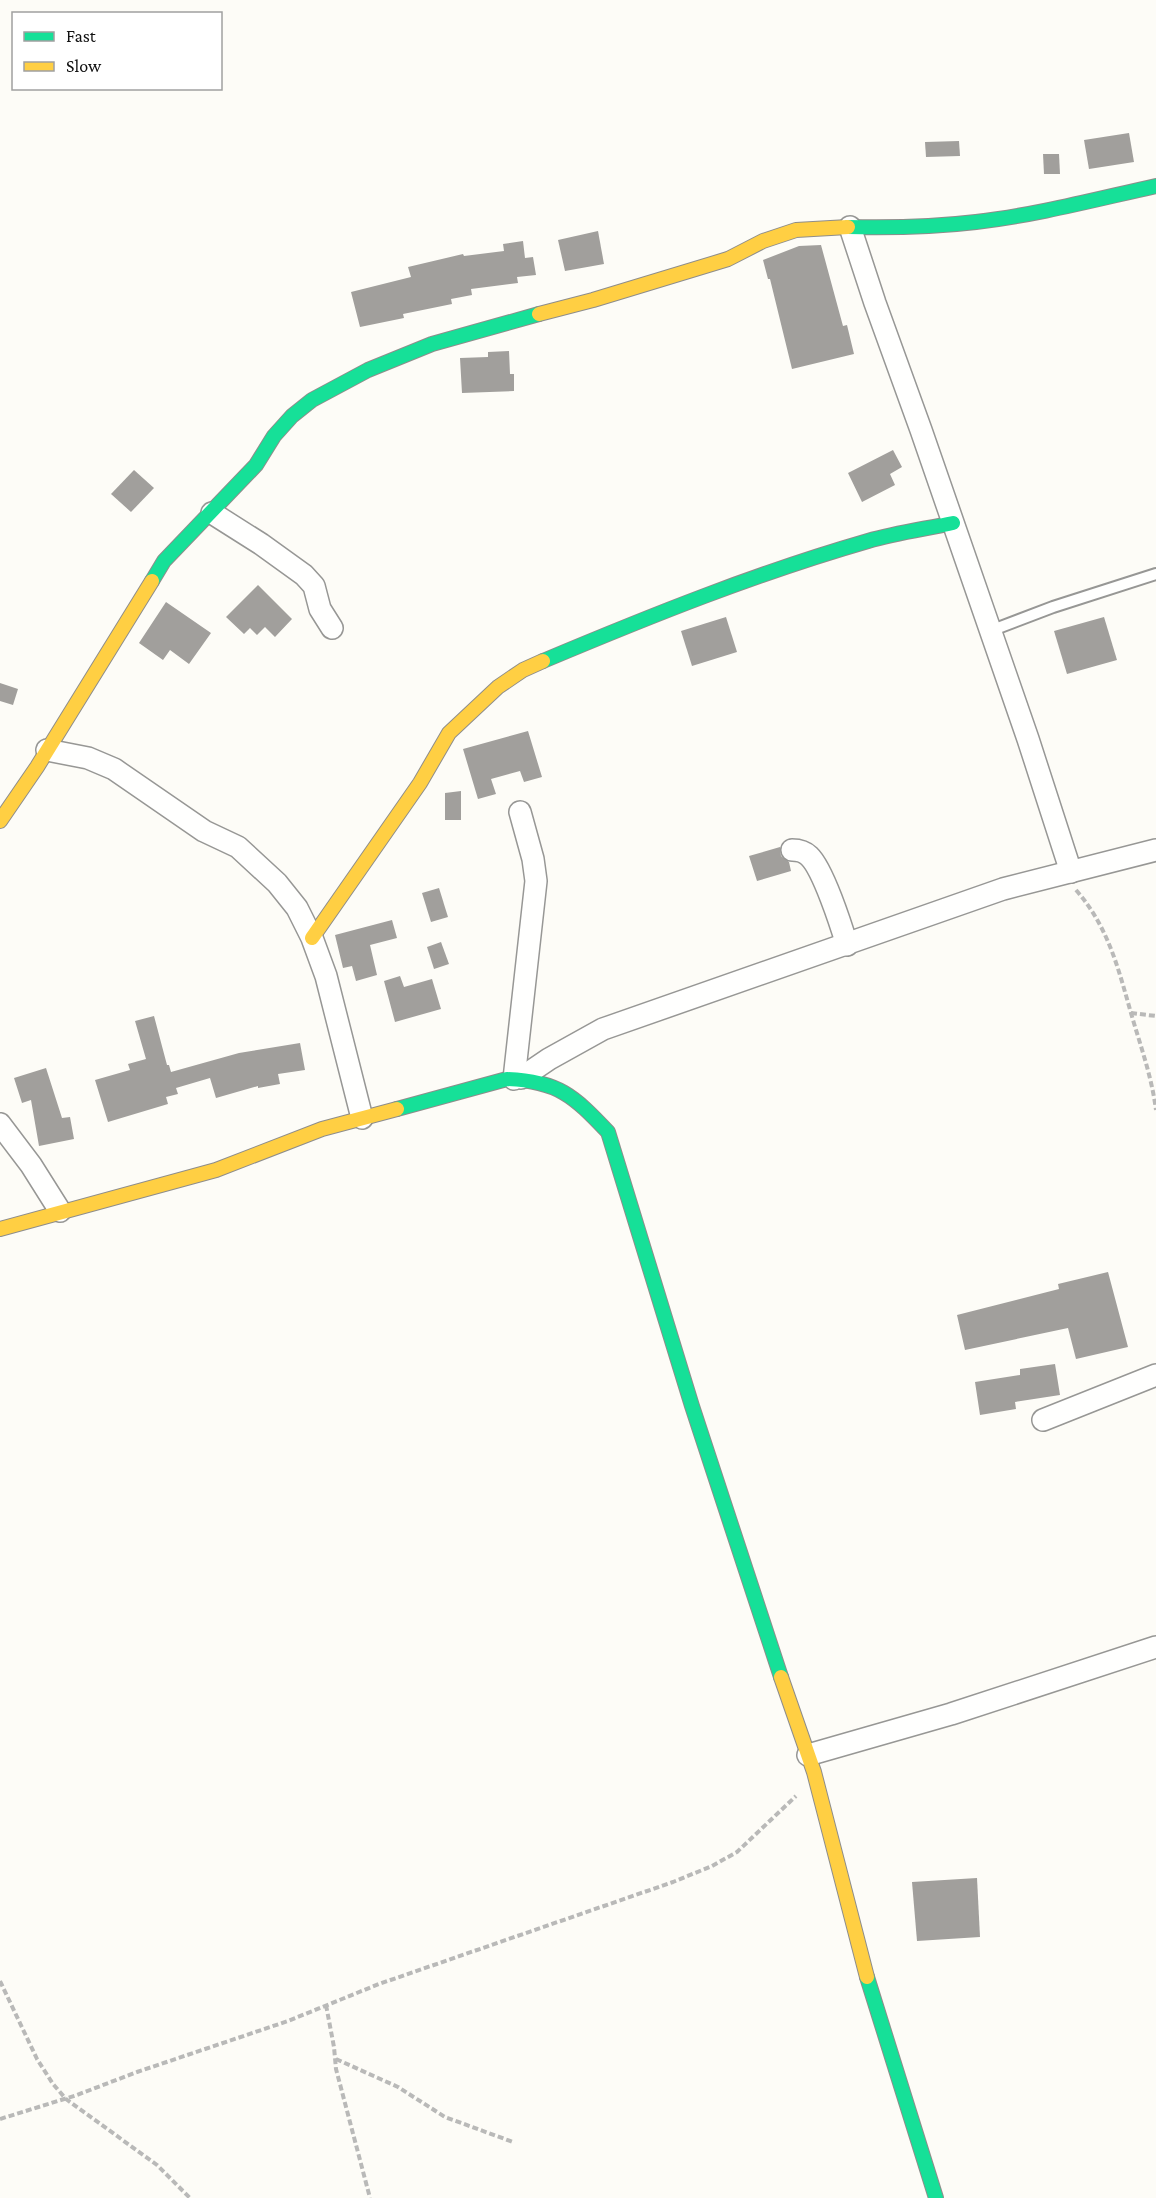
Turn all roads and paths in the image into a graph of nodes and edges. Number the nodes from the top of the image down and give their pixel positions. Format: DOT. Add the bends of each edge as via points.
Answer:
graph roads {
  1 [pos="1156,186"];
  2 [pos="850,227"];
  3 [pos="212,513"];
  4 [pos="953,523"];
  5 [pos="1156,574"];
  6 [pos="332,628"];
  7 [pos="990,631"];
  8 [pos="47,750"];
  9 [pos="520,812"];
  10 [pos="2,813"];
  11 [pos="792,850"];
  12 [pos="1156,850"];
  13 [pos="1067,873"];
  14 [pos="312,938"];
  15 [pos="847,945"];
  16 [pos="1131,1013"];
  17 [pos="1156,1016"];
  18 [pos="517,1078"];
  19 [pos="1156,1110"];
  20 [pos="362,1118"];
  21 [pos="0,1124"];
  22 [pos="60,1211"];
  23 [pos="0,1229"];
  24 [pos="1156,1375"];
  25 [pos="1043,1420"];
  26 [pos="1156,1647"];
  27 [pos="808,1755"];
  28 [pos="816,1777"];
  29 [pos="0,1981"];
  30 [pos="326,2005"];
  31 [pos="336,2059"];
  32 [pos="66,2099"];
  33 [pos="0,2119"];
  34 [pos="513,2142"];
  35 [pos="190,2198"];
  36 [pos="370,2198"];
  37 [pos="936,2198"];
  1 -- 2 [label="street" via="976,222"];
  2 -- 3 [label="street" via="796,230 728,259 432,344 368,370 312,400 292,416 256,465"];
  2 -- 4 [label="street"];
  3 -- 6 [label="street" via="304,575 314,586 320,609"];
  3 -- 8 [label="street" via="164,561"];
  4 -- 7 [label="street"];
  4 -- 14 [label="street" via="870,540 748,579 523,670 498,687 449,733 420,783"];
  5 -- 7 [label="lane" via="1053,606"];
  7 -- 13 [label="street" via="1028,739"];
  8 -- 10 [label="street"];
  8 -- 14 [label="street" via="88,758 114,769 204,831 238,847 278,883 297,908"];
  9 -- 18 [label="street" via="536,881"];
  11 -- 15 [label="street" via="802,851 817,866"];
  12 -- 13 [label="street"];
  13 -- 15 [label="street" via="1003,889"];
  13 -- 16 [label="path" via="1103,929"];
  14 -- 20 [label="street"];
  15 -- 18 [label="street" via="603,1029"];
  16 -- 17 [label="path"];
  16 -- 19 [label="path"];
  18 -- 20 [label="street"];
  18 -- 27 [label="street" via="551,1083 578,1099 608,1132 692,1406"];
  20 -- 22 [label="street" via="322,1129 216,1170"];
  21 -- 22 [label="street"];
  22 -- 23 [label="street"];
  24 -- 25 [label="street"];
  26 -- 27 [label="street"];
  27 -- 28 [label="street"];
  28 -- 30 [label="path" via="737,1852 712,1866"];
  28 -- 37 [label="street" via="868,1981"];
  29 -- 32 [label="path" via="37,2059"];
  30 -- 31 [label="path"];
  30 -- 32 [label="path"];
  31 -- 34 [label="path" via="398,2087 445,2117"];
  31 -- 36 [label="path"];
  32 -- 33 [label="path"];
  32 -- 35 [label="path" via="157,2165"];
}
